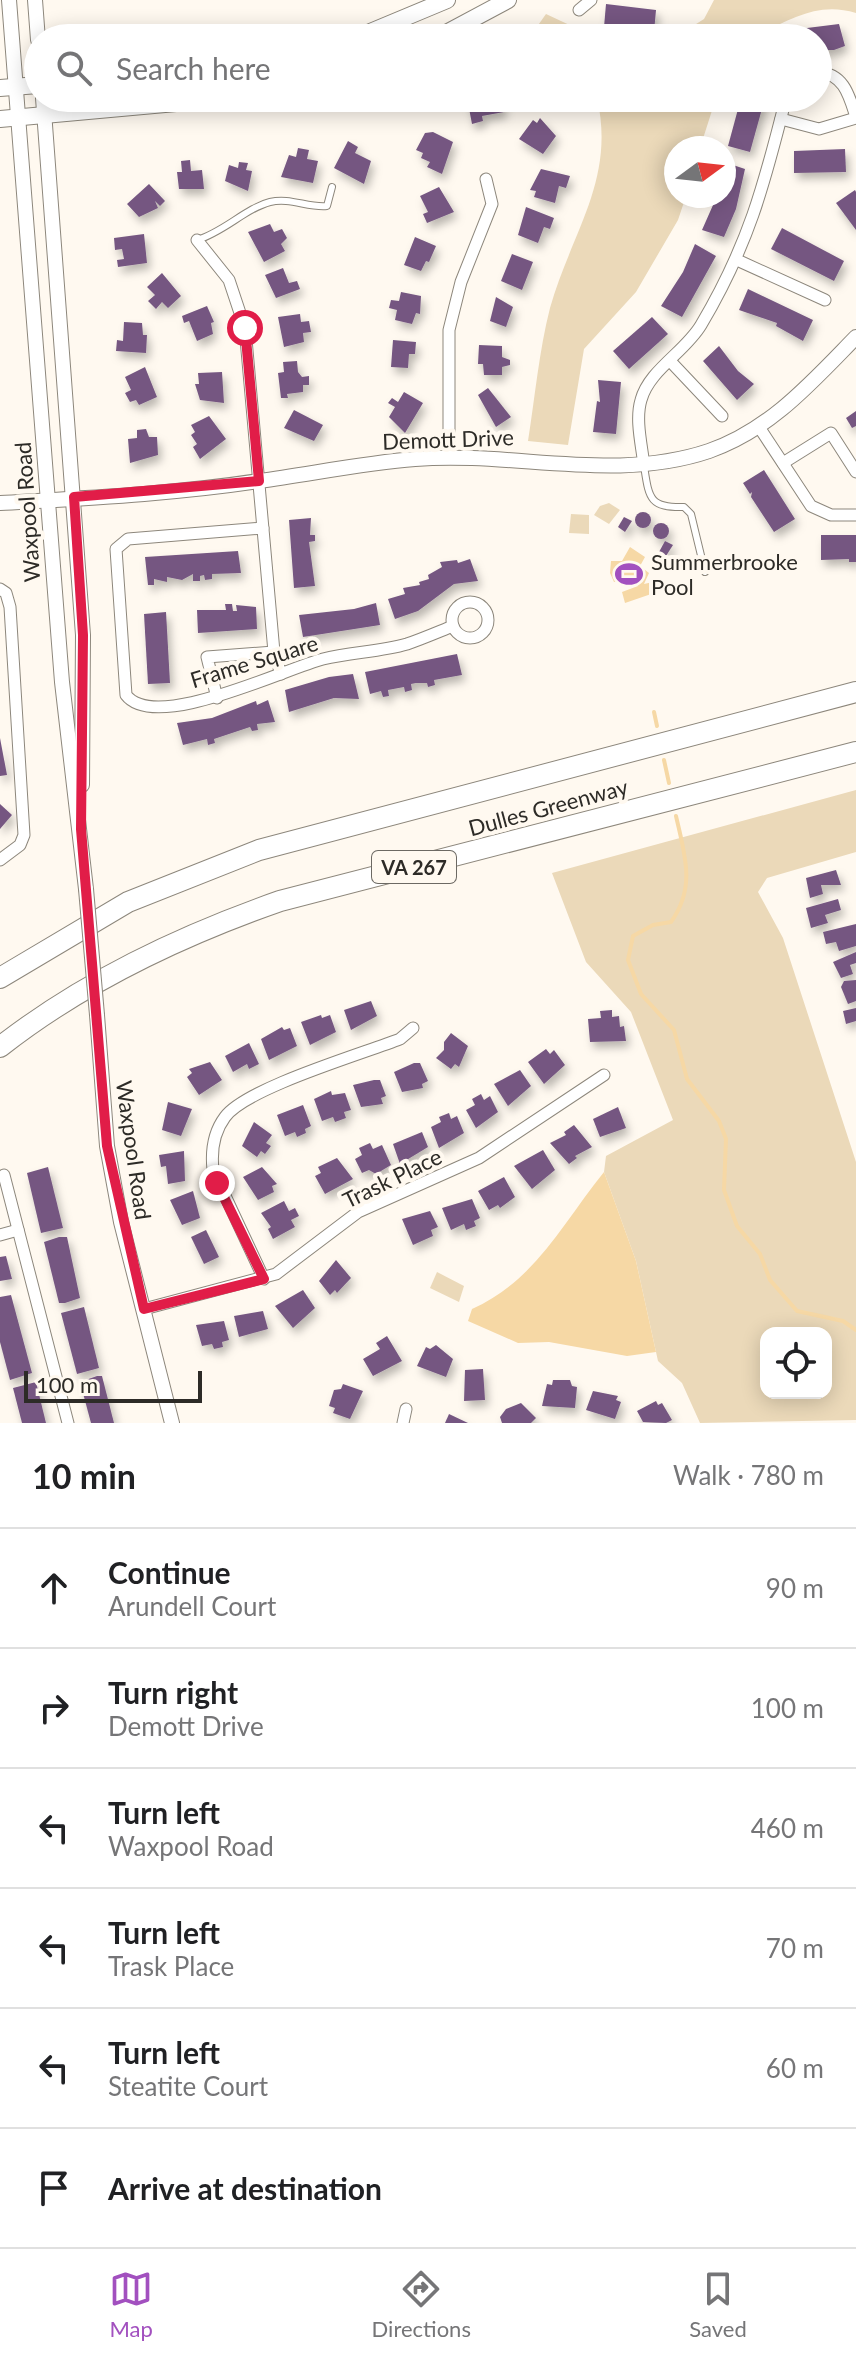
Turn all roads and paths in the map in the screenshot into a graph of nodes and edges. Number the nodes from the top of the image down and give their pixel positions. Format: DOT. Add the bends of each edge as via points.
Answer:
graph roads {
  1 [pos="9,0"];
  2 [pos="35,0"];
  3 [pos="447,0"];
  4 [pos="508,0"];
  5 [pos="591,0"];
  6 [pos="579,10"];
  7 [pos="37,24"];
  8 [pos="390,24"];
  9 [pos="463,24"];
  10 [pos="832,75"];
  11 [pos="8,87"];
  12 [pos="31,112"];
  13 [pos="43,112"];
  14 [pos="783,112"];
  15 [pos="856,117"];
  16 [pos="19,118"];
  17 [pos="0,119"];
  18 [pos="781,119"];
  19 [pos="486,179"];
  20 [pos="332,187"];
  21 [pos="197,240"];
  22 [pos="737,260"];
  23 [pos="825,300"];
  24 [pos="856,337"];
  25 [pos="671,362"];
  26 [pos="722,416"];
  27 [pos="759,427"];
  28 [pos="449,457"];
  29 [pos="783,463"];
  30 [pos="644,466"];
  31 [pos="856,472"];
  32 [pos="259,481"];
  33 [pos="74,497"];
  34 [pos="48,499"];
  35 [pos="0,503"];
  36 [pos="856,515"];
  37 [pos="263,528"];
  38 [pos="705,572"];
  39 [pos="0,589"];
  40 [pos="453,626"];
  41 [pos="274,652"];
  42 [pos="281,674"];
  43 [pos="856,692"];
  44 [pos="217,698"];
  45 [pos="856,752"];
  46 [pos="81,829"];
  47 [pos="0,860"];
  48 [pos="0,978"];
  49 [pos="413,1028"];
  50 [pos="0,1047"];
  51 [pos="604,1075"];
  52 [pos="4,1175"];
  53 [pos="18,1230"];
  54 [pos="0,1235"];
  55 [pos="264,1279"];
  56 [pos="144,1309"];
  57 [pos="406,1409"];
  58 [pos="68,1423"];
  59 [pos="172,1423"];
  60 [pos="403,1423"];
  1 -- 11 [label="street, Waxpool Road"];
  2 -- 7 [label="street"];
  3 -- 8 [label="main road"];
  4 -- 9 [label="main road"];
  5 -- 6 [label="street"];
  10 -- 15 [label="street" via="843,84"];
  11 -- 16 [label="street, Waxpool Road"];
  12 -- 16 [label="main road"];
  13 -- 33 [label="street, Waxpool Road"];
  14 -- 18 [label="street"];
  15 -- 18 [label="street" via="819,129"];
  16 -- 17 [label="main road"];
  16 -- 34 [label="street, Waxpool Road"];
  18 -- 22 [label="street" via="758,208"];
  19 -- 28 [label="street" via="492,204 461,282 449,330"];
  20 -- 21 [label="lane" via="327,206 268,202 217,235"];
  21 -- 32 [label="street" via="229,280 241,311"];
  22 -- 23 [label="street"];
  22 -- 25 [label="street" via="699,330"];
  24 -- 27 [label="street, Demott Drive" via="799,396"];
  25 -- 26 [label="street"];
  25 -- 30 [label="street" via="650,381 641,400"];
  27 -- 29 [label="street"];
  27 -- 30 [label="street, Demott Drive" via="714,449"];
  28 -- 30 [label="street, Demott Drive"];
  28 -- 32 [label="street, Demott Drive"];
  29 -- 31 [label="street" via="831,433"];
  29 -- 36 [label="street" via="811,506 831,515"];
  30 -- 38 [label="lane" via="649,496 664,507 684,507 691,514"];
  32 -- 33 [label="street, Demott Drive"];
  32 -- 37 [label="street"];
  33 -- 34 [label="street, Demott Drive"];
  33 -- 46 [label="street, Waxpool Road" via="83,635"];
  34 -- 35 [label="street, Demott Drive"];
  34 -- 46 [label="street, Waxpool Road" via="62,682"];
  37 -- 41 [label="street"];
  37 -- 44 [label="street, Frame Square" via="128,539 116,549 126,695 146,706"];
  39 -- 47 [label="street" via="10,607 24,835 20,845"];
  40 -- 42 [label="street, Frame Square" via="407,644 325,658"];
  41 -- 42 [label="street"];
  41 -- 44 [label="street" via="207,657"];
  42 -- 44 [label="street, Frame Square"];
  43 -- 48 [label="highway, Dulles Greenway / VA 267" via="259,850 128,902"];
  45 -- 50 [label="highway, Dulles Greenway / VA 267" via="280,901 208,926 113,973"];
  46 -- 56 [label="street, Waxpool Road, bridge" via="107,1146"];
  49 -- 55 [label="street" via="400,1039 247,1098 218,1128 213,1170"];
  51 -- 55 [label="street, Trask Place" via="479,1158 358,1212 295,1262"];
  52 -- 53 [label="street"];
  53 -- 54 [label="street"];
  53 -- 58 [label="street"];
  55 -- 56 [label="street, Trask Place"];
  56 -- 59 [label="street, Waxpool Road"];
  57 -- 60 [label="street"];
}
